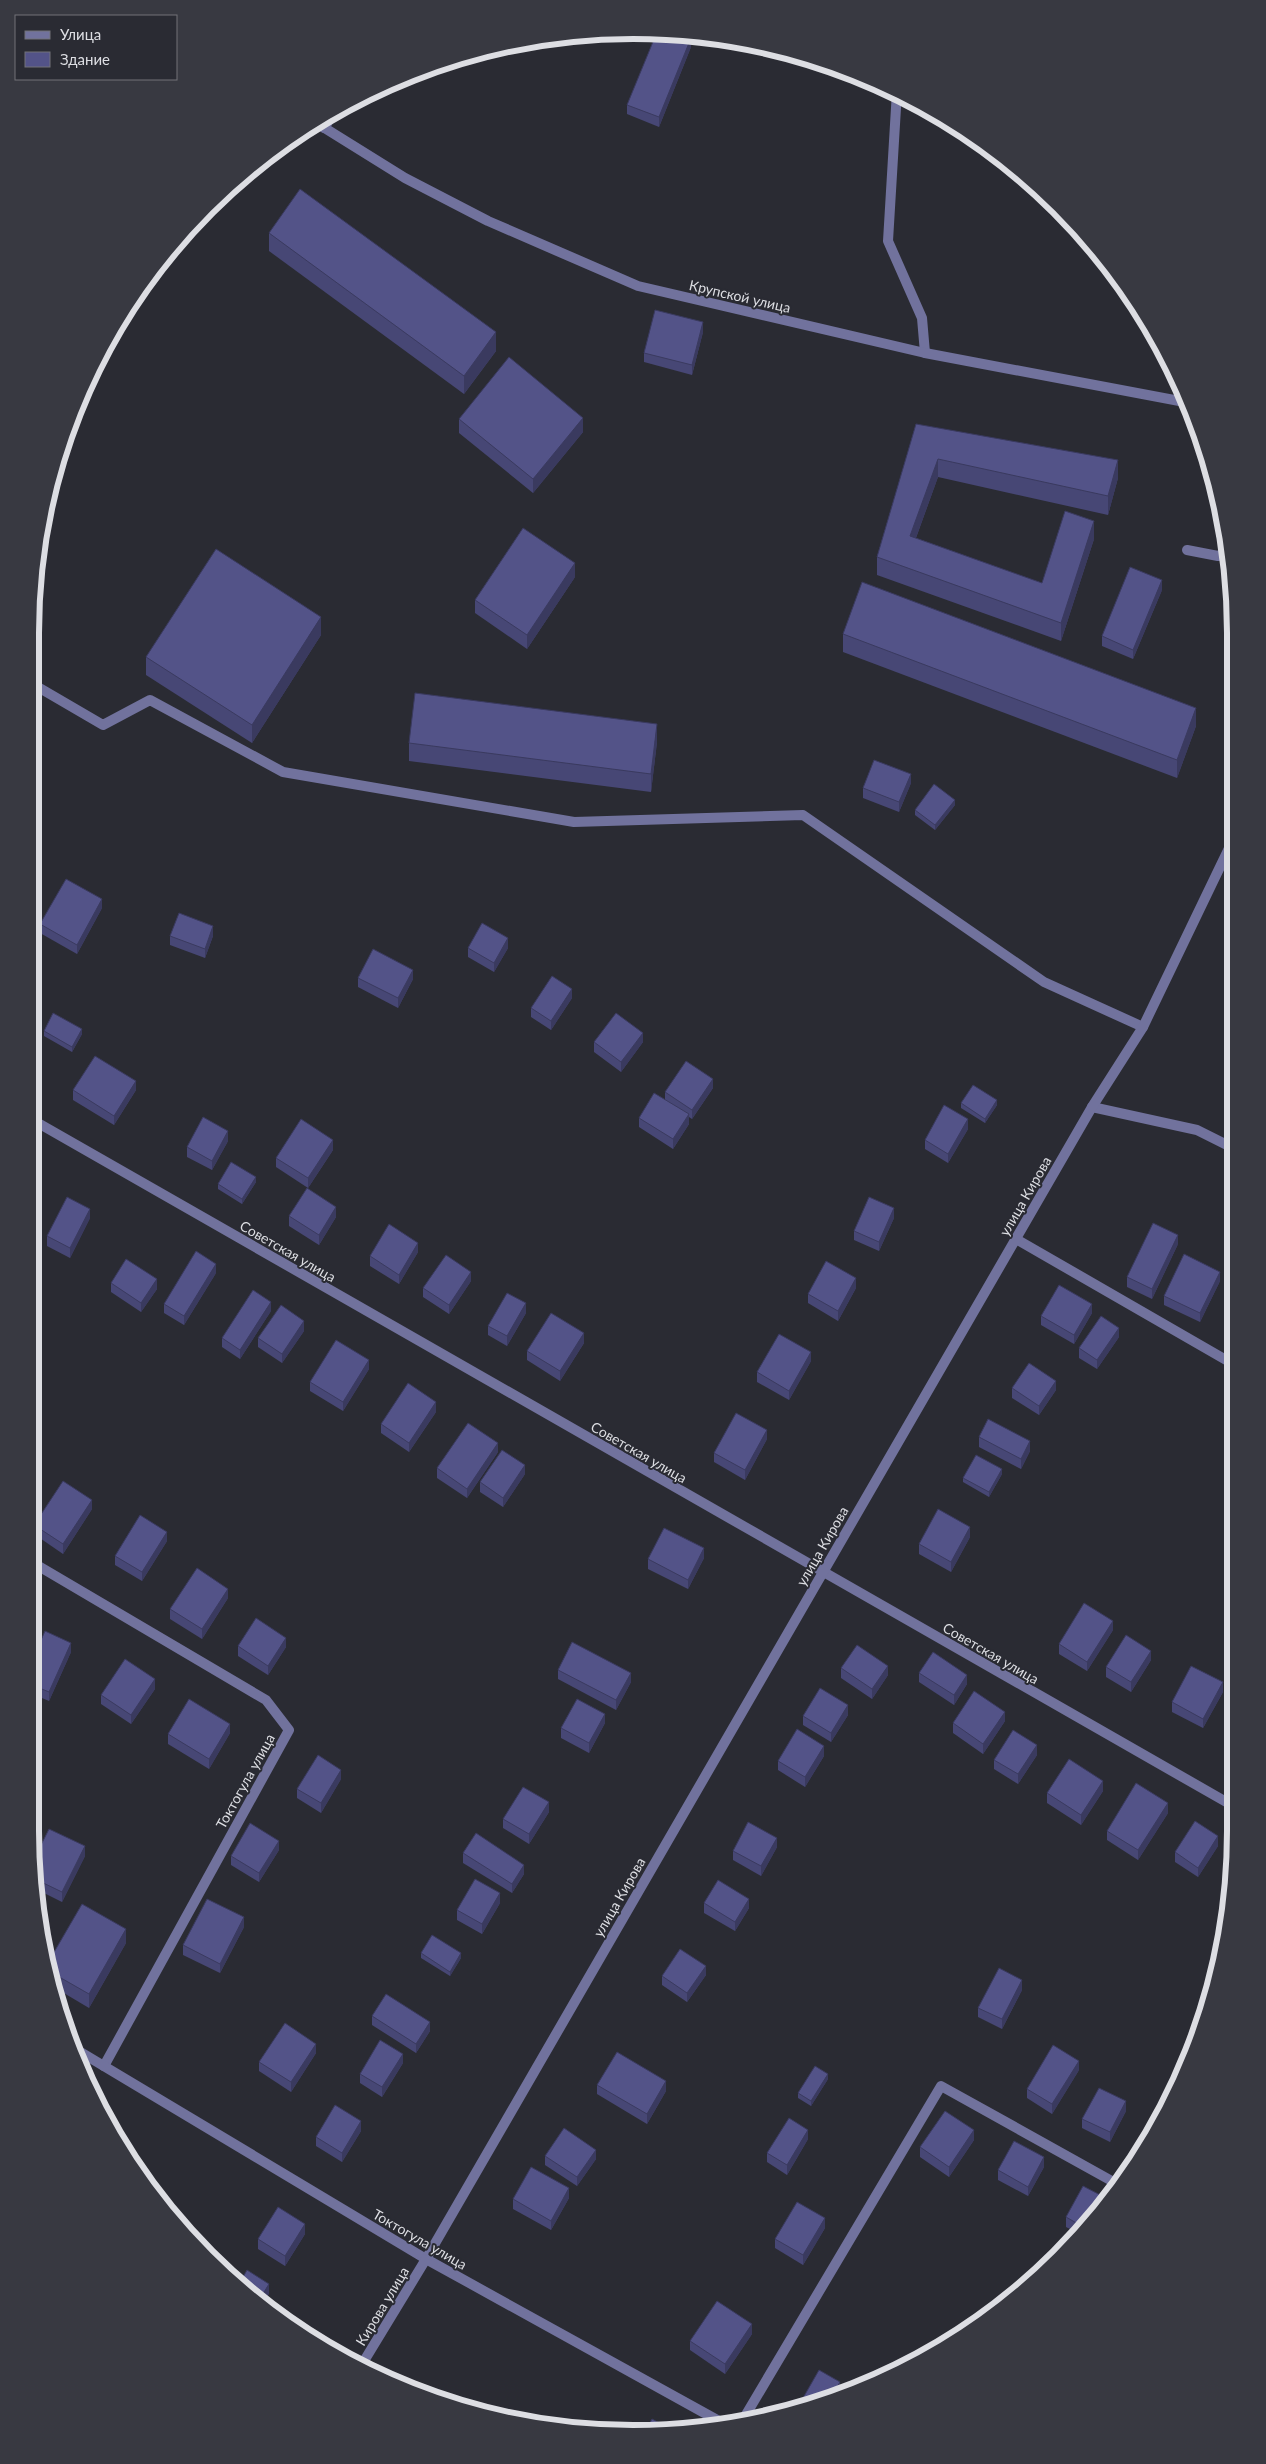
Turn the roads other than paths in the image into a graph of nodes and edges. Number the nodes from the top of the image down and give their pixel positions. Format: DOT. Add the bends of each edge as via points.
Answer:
graph roads {
  1 [pos="894,99"];
  2 [pos="322,127"];
  3 [pos="925,353"];
  4 [pos="1180,401"];
  5 [pos="1187,550"];
  6 [pos="1222,554"];
  7 [pos="39,688"];
  8 [pos="1227,852"];
  9 [pos="1143,1027"];
  10 [pos="1092,1107"];
  11 [pos="39,1124"];
  12 [pos="1227,1145"];
  13 [pos="1016,1239"];
  14 [pos="1227,1361"];
  15 [pos="39,1566"];
  16 [pos="822,1574"];
  17 [pos="1227,1803"];
  18 [pos="82,2053"];
  19 [pos="104,2066"];
  20 [pos="1112,2181"];
  21 [pos="426,2259"];
  22 [pos="364,2361"];
  23 [pos="746,2414"];
  24 [pos="716,2419"];
  1 -- 3 [label="street" via="888,241 922,318"];
  2 -- 3 [label="street, Крупской улица" via="405,178 488,221 638,286"];
  3 -- 4 [label="street, Крупской улица"];
  5 -- 6 [label="street"];
  7 -- 9 [label="street" via="104,725 150,700 283,772 574,822 803,815 1044,982"];
  8 -- 9 [label="street, улица Кирова"];
  9 -- 10 [label="street, улица Кирова"];
  10 -- 12 [label="street" via="1197,1130"];
  10 -- 13 [label="street, улица Кирова"];
  11 -- 16 [label="street, Советская улица"];
  13 -- 14 [label="street"];
  13 -- 16 [label="street, улица Кирова"];
  15 -- 19 [label="street, Токтогула улица" via="266,1700 289,1730"];
  16 -- 17 [label="street, Советская улица"];
  16 -- 21 [label="street, улица Кирова"];
  18 -- 19 [label="street, Токтогула улица"];
  19 -- 21 [label="street, Токтогула улица"];
  20 -- 23 [label="street" via="941,2086"];
  21 -- 22 [label="street, Кирова улица"];
  21 -- 24 [label="street, Токтогула улица"];
}
